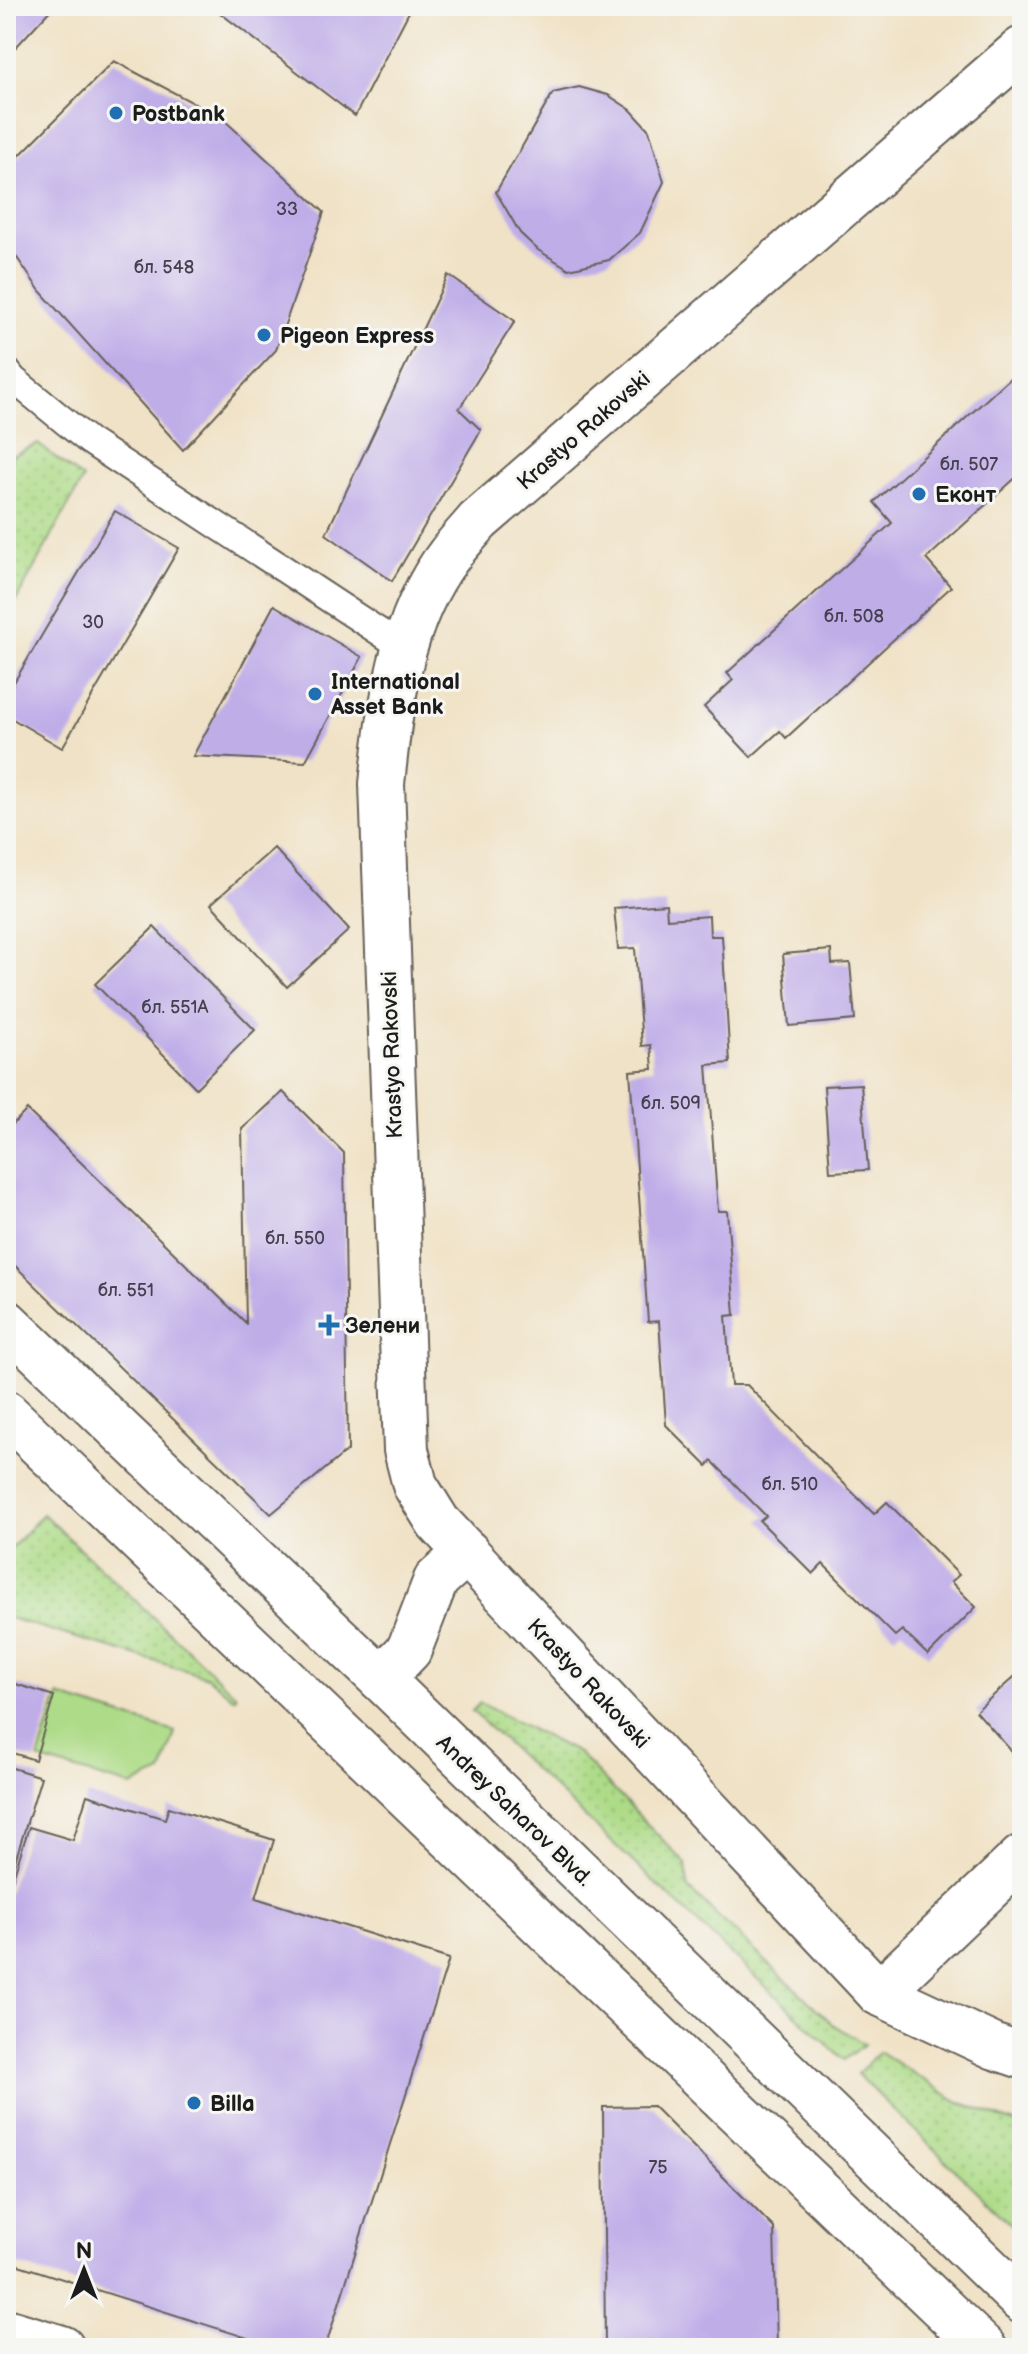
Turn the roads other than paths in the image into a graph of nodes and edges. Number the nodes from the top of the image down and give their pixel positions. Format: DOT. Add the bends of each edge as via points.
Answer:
graph roads {
  1 [pos="1022,49"];
  2 [pos="6,370"];
  3 [pos="404,648"];
  4 [pos="6,1322"];
  5 [pos="6,1413"];
  6 [pos="467,1552"];
  7 [pos="381,1679"];
  8 [pos="1022,1857"];
  9 [pos="879,1993"];
  10 [pos="1022,2056"];
  11 [pos="1022,2301"];
  12 [pos="6,2331"];
  13 [pos="62,2348"];
  14 [pos="984,2348"];
  1 -- 3 [label="street, Krastyo Rakovski" via="478,521 448,556"];
  2 -- 3 [label="lane" via="89,441"];
  3 -- 6 [label="street, Krastyo Rakovski" via="382,784 406,1450 415,1485 438,1522"];
  4 -- 7 [label="street, Andrey Saharov Blvd."];
  5 -- 14 [label="street"];
  6 -- 7 [label="street" via="436,1580 409,1650"];
  6 -- 9 [label="street, Krastyo Rakovski"];
  7 -- 11 [label="street, Andrey Saharov Blvd."];
  8 -- 9 [label="street"];
  9 -- 10 [label="street, Krastyo Rakovski"];
  12 -- 13 [label="street"];
}
